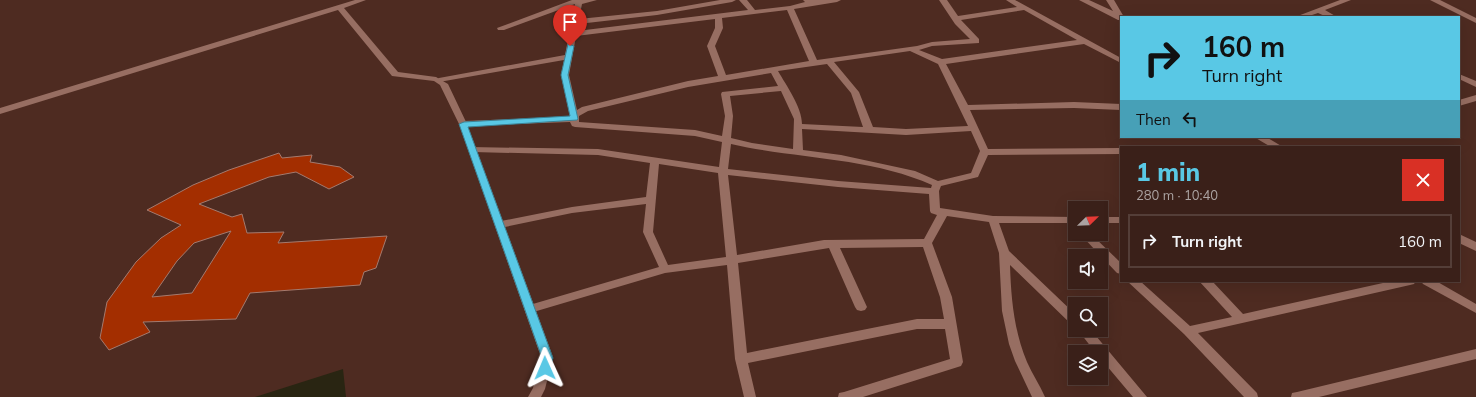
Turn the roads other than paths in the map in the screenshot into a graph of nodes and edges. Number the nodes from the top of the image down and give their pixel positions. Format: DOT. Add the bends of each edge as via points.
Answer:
graph roads {
  1 [pos="362,0"];
  2 [pos="593,0"];
  3 [pos="732,0"];
  4 [pos="743,0"];
  5 [pos="837,0"];
  6 [pos="943,0"];
  7 [pos="1010,0"];
  8 [pos="1083,0"];
  9 [pos="1110,0"];
  10 [pos="1347,0"];
  11 [pos="1434,0"];
  12 [pos="579,1"];
  13 [pos="809,2"];
  14 [pos="339,7"];
  15 [pos="790,8"];
  16 [pos="1025,8"];
  17 [pos="1318,10"];
  18 [pos="753,12"];
  19 [pos="718,16"];
  20 [pos="1302,16"];
  21 [pos="1331,16"];
  22 [pos="1120,17"];
  23 [pos="956,19"];
  24 [pos="1476,21"];
  25 [pos="575,22"];
  26 [pos="501,28"];
  27 [pos="573,34"];
  28 [pos="1086,41"];
  29 [pos="909,48"];
  30 [pos="568,57"];
  31 [pos="1120,60"];
  32 [pos="830,61"];
  33 [pos="941,62"];
  34 [pos="814,63"];
  35 [pos="773,69"];
  36 [pos="1460,76"];
  37 [pos="723,78"];
  38 [pos="439,80"];
  39 [pos="1476,84"];
  40 [pos="784,88"];
  41 [pos="1476,98"];
  42 [pos="1460,104"];
  43 [pos="1120,107"];
  44 [pos="965,108"];
  45 [pos="0,111"];
  46 [pos="574,117"];
  47 [pos="464,124"];
  48 [pos="799,126"];
  49 [pos="974,128"];
  50 [pos="869,130"];
  51 [pos="1260,138"];
  52 [pos="726,141"];
  53 [pos="1276,146"];
  54 [pos="473,149"];
  55 [pos="984,151"];
  56 [pos="1120,151"];
  57 [pos="798,152"];
  58 [pos="655,161"];
  59 [pos="724,171"];
  60 [pos="935,187"];
  61 [pos="651,200"];
  62 [pos="944,212"];
  63 [pos="993,219"];
  64 [pos="1108,220"];
  65 [pos="1120,220"];
  66 [pos="1068,221"];
  67 [pos="500,224"];
  68 [pos="1460,239"];
  69 [pos="1092,241"];
  70 [pos="927,243"];
  71 [pos="833,244"];
  72 [pos="1476,247"];
  73 [pos="1004,253"];
  74 [pos="732,260"];
  75 [pos="665,269"];
  76 [pos="1120,269"];
  77 [pos="1134,282"];
  78 [pos="1206,282"];
  79 [pos="1406,282"];
  80 [pos="1429,282"];
  81 [pos="861,307"];
  82 [pos="530,309"];
  83 [pos="1476,309"];
  84 [pos="1068,314"];
  85 [pos="1241,319"];
  86 [pos="951,324"];
  87 [pos="1188,331"];
  88 [pos="1090,337"];
  89 [pos="1476,354"];
  90 [pos="741,359"];
  91 [pos="534,397"];
  92 [pos="750,397"];
  93 [pos="844,397"];
  94 [pos="1039,397"];
  95 [pos="1142,397"];
  96 [pos="1252,397"];
  97 [pos="1297,397"];
  1 -- 14 [label="street"];
  2 -- 12 [label="street"];
  3 -- 25 [label="street" via="657,13"];
  4 -- 18 [label="street"];
  5 -- 13 [label="street"];
  6 -- 23 [label="street"];
  7 -- 16 [label="street"];
  8 -- 22 [label="street"];
  9 -- 22 [label="street"];
  10 -- 17 [label="street"];
  11 -- 24 [label="street"];
  12 -- 25 [label="street"];
  12 -- 26 [label="street"];
  13 -- 15 [label="street"];
  14 -- 38 [label="street" via="395,74"];
  14 -- 45 [label="street"];
  15 -- 18 [label="street"];
  15 -- 34 [label="street"];
  16 -- 23 [label="street"];
  16 -- 28 [label="street"];
  17 -- 20 [label="street"];
  17 -- 21 [label="street"];
  18 -- 19 [label="street"];
  19 -- 27 [label="street"];
  19 -- 37 [label="street" via="719,28 711,46"];
  23 -- 29 [label="street" via="976,41"];
  25 -- 27 [label="street"];
  27 -- 30 [label="street"];
  28 -- 31 [label="street"];
  28 -- 33 [label="street"];
  29 -- 32 [label="street"];
  29 -- 33 [label="street"];
  30 -- 38 [label="street"];
  30 -- 46 [label="street" via="565,75"];
  32 -- 34 [label="street"];
  32 -- 50 [label="street" via="855,92"];
  33 -- 44 [label="street"];
  34 -- 35 [label="street"];
  35 -- 37 [label="street"];
  35 -- 40 [label="street"];
  36 -- 39 [label="street"];
  37 -- 46 [label="street" via="585,109"];
  38 -- 47 [label="street" via="444,84"];
  40 -- 48 [label="street"];
  40 -- 52 [label="street" via="726,93 729,116"];
  41 -- 42 [label="street"];
  43 -- 44 [label="street" via="1074,105"];
  44 -- 49 [label="street"];
  46 -- 47 [label="street"];
  46 -- 52 [label="street" via="575,124 694,134"];
  47 -- 54 [label="street"];
  48 -- 50 [label="street"];
  48 -- 57 [label="street"];
  49 -- 50 [label="street" via="919,132"];
  49 -- 55 [label="street"];
  51 -- 53 [label="street"];
  52 -- 57 [label="street"];
  52 -- 59 [label="street"];
  54 -- 58 [label="street" via="575,151"];
  54 -- 67 [label="street"];
  55 -- 56 [label="street"];
  55 -- 60 [label="street" via="975,175"];
  57 -- 60 [label="street" via="908,172 924,177"];
  58 -- 59 [label="street"];
  58 -- 61 [label="street"];
  59 -- 60 [label="street" via="838,184"];
  59 -- 74 [label="street"];
  60 -- 62 [label="street" via="935,210"];
  61 -- 67 [label="street" via="572,210"];
  61 -- 75 [label="street" via="648,232"];
  62 -- 63 [label="street"];
  62 -- 70 [label="street"];
  63 -- 66 [label="street"];
  63 -- 73 [label="street"];
  64 -- 65 [label="street"];
  67 -- 82 [label="street"];
  68 -- 72 [label="street"];
  69 -- 76 [label="street"];
  70 -- 71 [label="street"];
  70 -- 86 [label="street" via="946,297"];
  71 -- 74 [label="street" via="787,249"];
  71 -- 81 [label="street"];
  73 -- 84 [label="street"];
  73 -- 94 [label="street" via="1008,322 1019,356"];
  74 -- 75 [label="street"];
  74 -- 90 [label="street"];
  75 -- 82 [label="street"];
  77 -- 87 [label="street"];
  78 -- 85 [label="street"];
  79 -- 85 [label="street"];
  80 -- 83 [label="street"];
  82 -- 91 [label="street" via="547,358 539,389"];
  85 -- 87 [label="street"];
  86 -- 90 [label="street" via="917,324"];
  86 -- 93 [label="street" via="957,362"];
  87 -- 96 [label="street"];
  88 -- 95 [label="street"];
  89 -- 97 [label="street"];
  90 -- 92 [label="street"];
}
